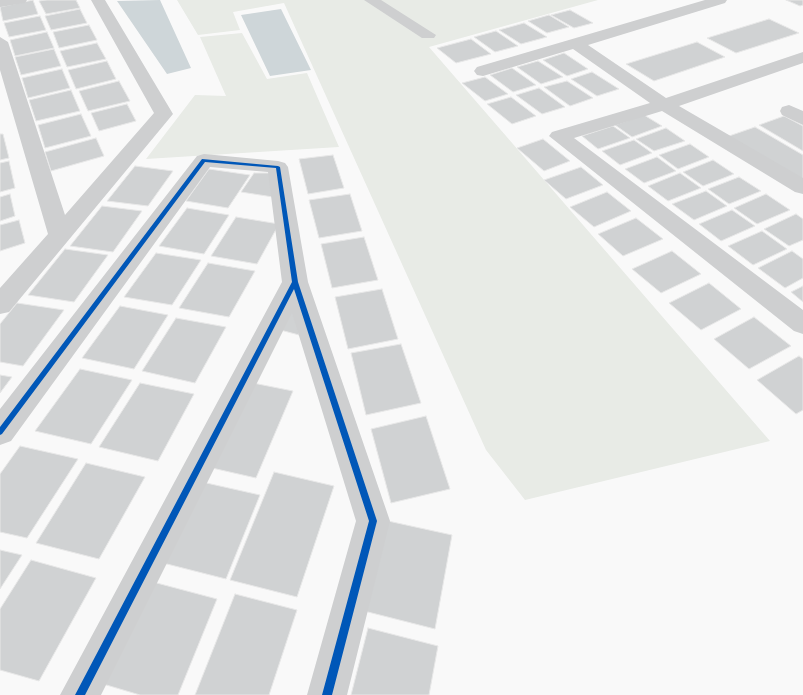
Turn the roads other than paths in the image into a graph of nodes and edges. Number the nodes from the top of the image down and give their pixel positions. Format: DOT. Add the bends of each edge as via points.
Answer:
graph roads {
  1 [pos="20,0"];
  2 [pos="98,0"];
  3 [pos="371,0"];
  4 [pos="720,0"];
  5 [pos="1,2"];
  6 [pos="428,35"];
  7 [pos="0,42"];
  8 [pos="575,43"];
  9 [pos="803,57"];
  10 [pos="483,71"];
  11 [pos="664,105"];
  12 [pos="803,106"];
  13 [pos="803,119"];
  14 [pos="803,187"];
  15 [pos="60,236"];
  16 [pos="295,282"];
  17 [pos="0,305"];
  18 [pos="803,324"];
  19 [pos="0,432"];
  20 [pos="80,695"];
  21 [pos="327,695"];
  1 -- 5 [label="street"];
  2 -- 15 [label="street" via="164,114"];
  3 -- 6 [label="street"];
  4 -- 8 [label="street"];
  7 -- 15 [label="street"];
  8 -- 10 [label="street"];
  8 -- 11 [label="street"];
  9 -- 11 [label="street"];
  11 -- 14 [label="street"];
  11 -- 18 [label="street" via="559,136"];
  12 -- 13 [label="street" via="789,111"];
  15 -- 17 [label="street"];
  16 -- 19 [label="street" via="278,167 204,160"];
  16 -- 20 [label="street"];
  16 -- 21 [label="street" via="373,521"];
}
